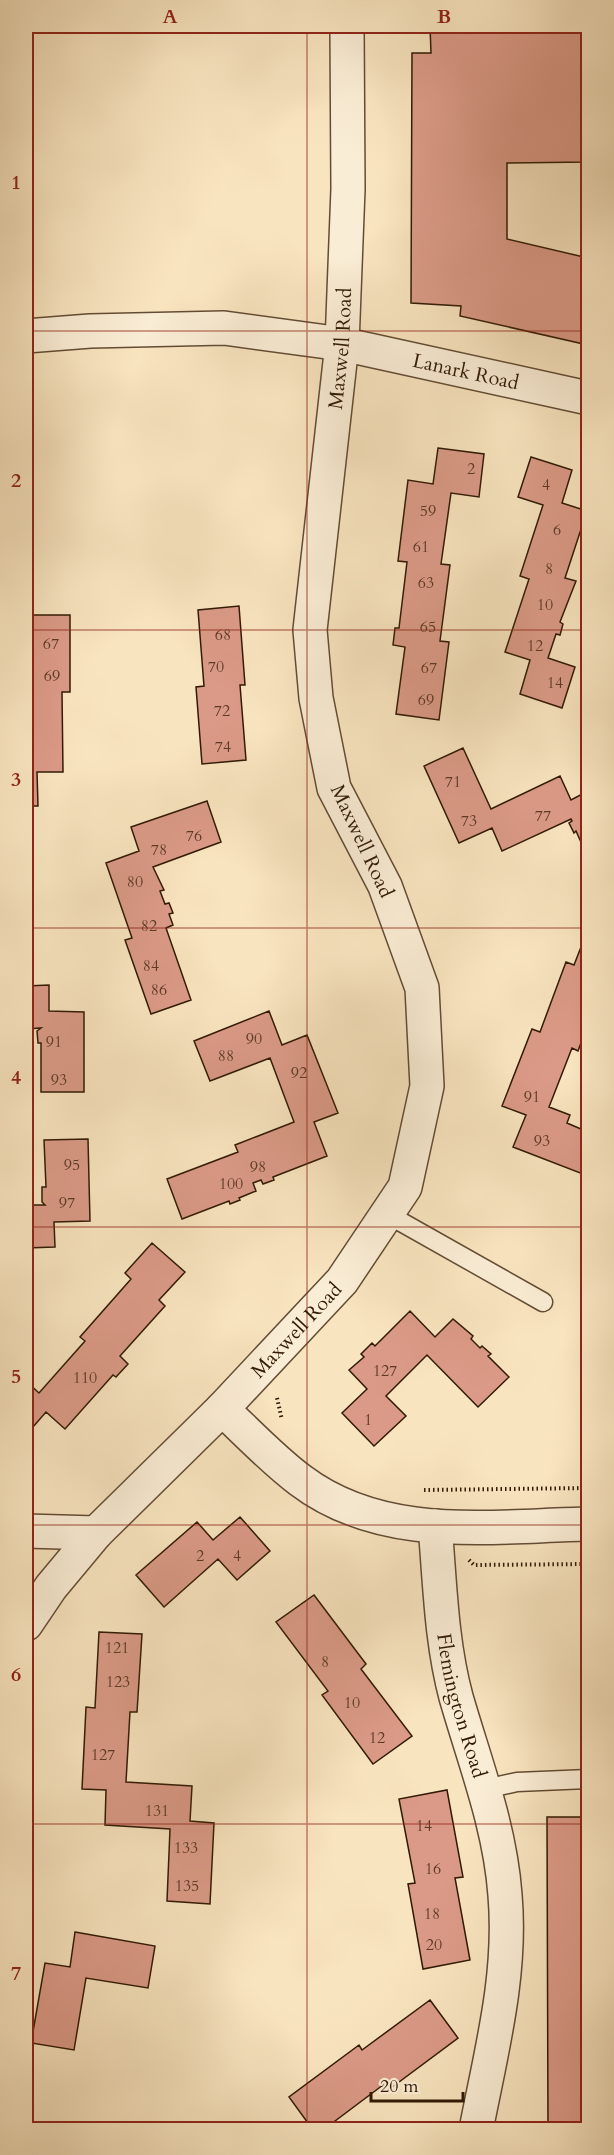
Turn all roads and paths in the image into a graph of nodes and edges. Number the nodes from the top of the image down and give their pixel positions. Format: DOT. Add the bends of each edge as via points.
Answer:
graph roads {
  1 [pos="347,26"];
  2 [pos="26,336"];
  3 [pos="342,344"];
  4 [pos="588,398"];
  5 [pos="387,1214"];
  6 [pos="543,1302"];
  7 [pos="276,1397"];
  8 [pos="222,1409"];
  9 [pos="283,1423"];
  10 [pos="588,1488"];
  11 [pos="419,1490"];
  12 [pos="588,1524"];
  13 [pos="435,1526"];
  14 [pos="26,1531"];
  15 [pos="96,1533"];
  16 [pos="26,1624"];
  17 [pos="588,1779"];
  18 [pos="485,1789"];
  19 [pos="477,2130"];
  1 -- 3 [label="street, Maxwell Road" via="348,189"];
  2 -- 3 [label="street, Lanark Road" via="224,328"];
  3 -- 4 [label="street, Lanark Road"];
  3 -- 5 [label="street, Maxwell Road" via="310,630 316,698 334,788 385,886 423,999 427,1086 405,1187"];
  5 -- 6 [label="lane"];
  5 -- 8 [label="street, Maxwell Road" via="342,1281"];
  7 -- 9 [label="path"];
  8 -- 13 [label="street" via="301,1481 338,1504 402,1524"];
  8 -- 15 [label="street, Maxwell Road"];
  10 -- 11 [label="path"];
  12 -- 13 [label="street"];
  13 -- 18 [label="street, Flemington Road" via="444,1642 456,1697"];
  14 -- 15 [label="street"];
  15 -- 16 [label="street, Maxwell Road"];
  17 -- 18 [label="lane" via="517,1782"];
  18 -- 19 [label="street, Flemington Road" via="505,1896 506,1952 501,2006"];
}
